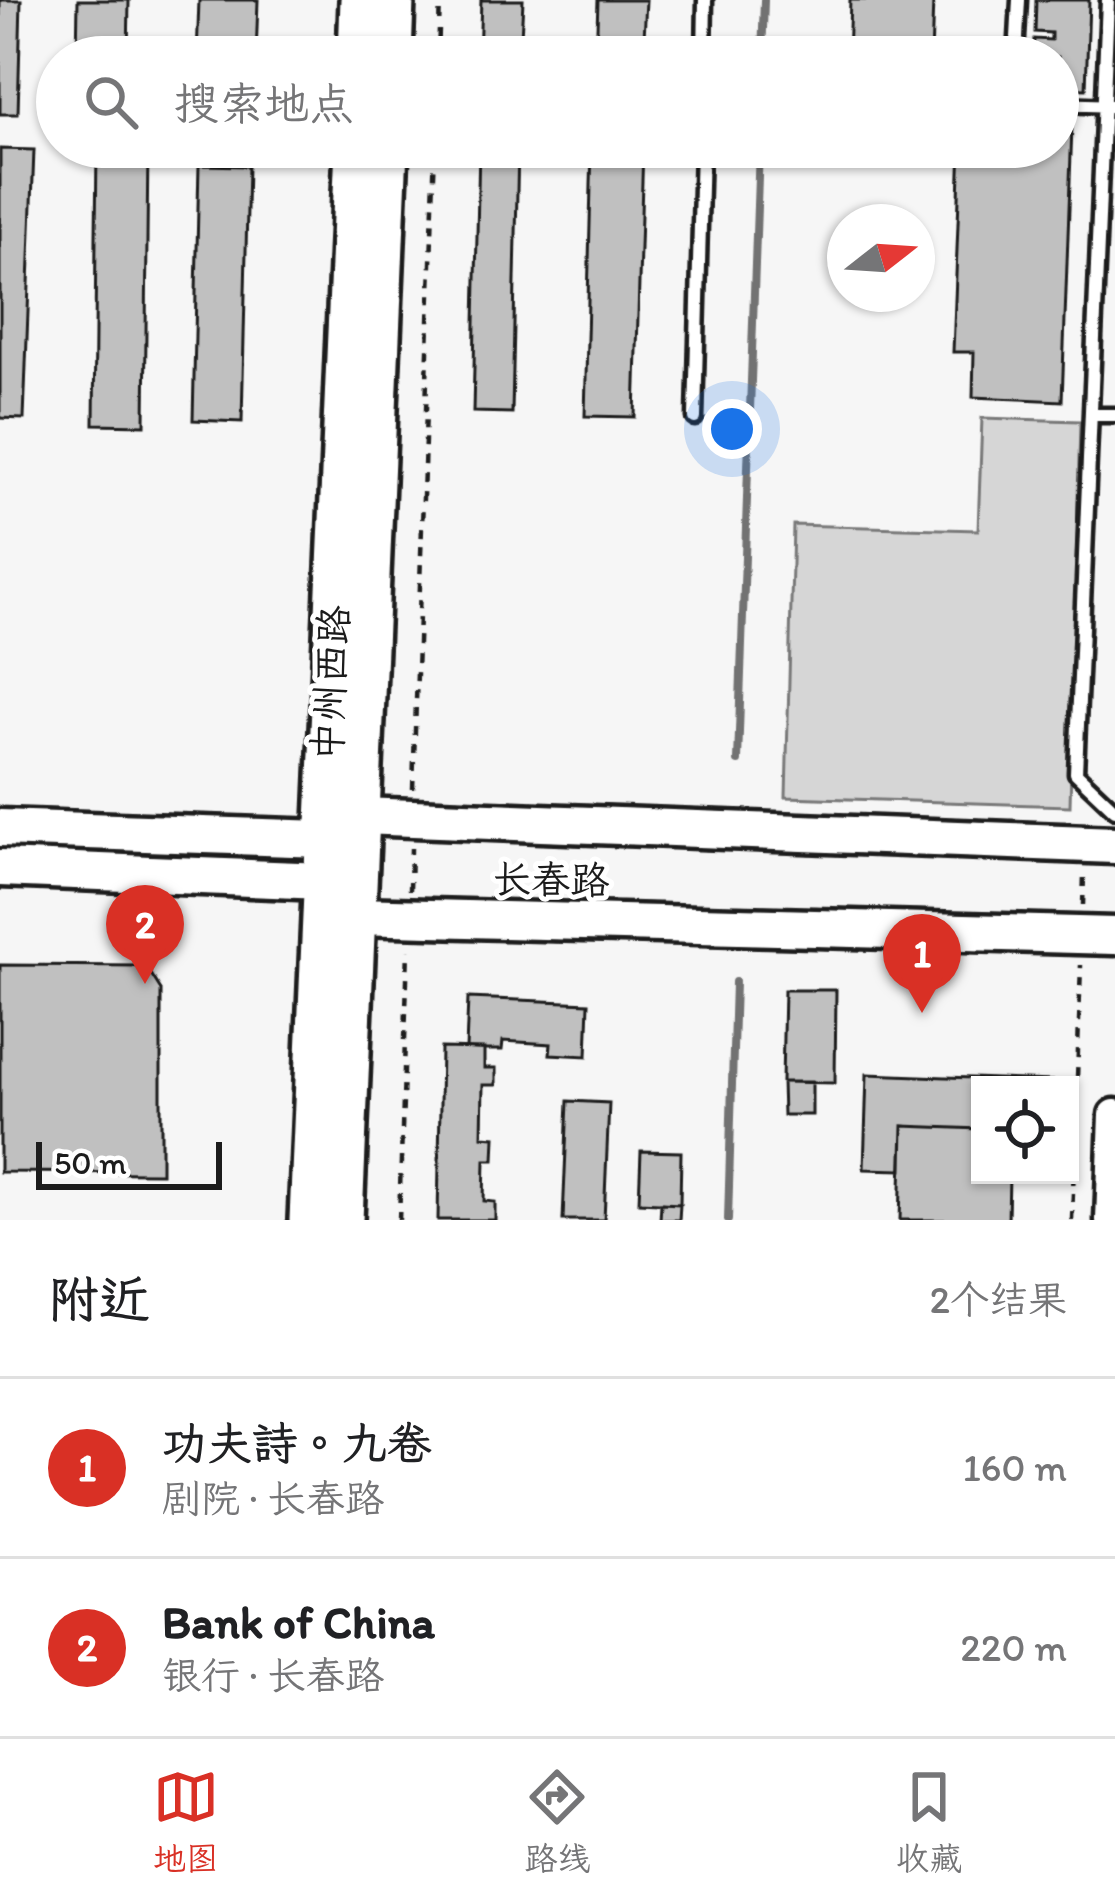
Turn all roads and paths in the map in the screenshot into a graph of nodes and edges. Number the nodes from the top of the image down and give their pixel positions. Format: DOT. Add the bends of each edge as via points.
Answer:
graph roads {
  1 [pos="361,0"];
  2 [pos="394,0"];
  3 [pos="440,0"];
  4 [pos="705,0"];
  5 [pos="1019,0"];
  6 [pos="1108,0"];
  7 [pos="359,36"];
  8 [pos="393,36"];
  9 [pos="439,36"];
  10 [pos="704,36"];
  11 [pos="1017,36"];
  12 [pos="1079,104"];
  13 [pos="1110,105"];
  14 [pos="354,168"];
  15 [pos="387,168"];
  16 [pos="434,168"];
  17 [pos="701,168"];
  18 [pos="1091,415"];
  19 [pos="1115,416"];
  20 [pos="695,418"];
  21 [pos="1115,810"];
  22 [pos="362,816"];
  23 [pos="412,818"];
  24 [pos="0,828"];
  25 [pos="323,839"];
  26 [pos="1115,845"];
  27 [pos="0,868"];
  28 [pos="324,881"];
  29 [pos="356,916"];
  30 [pos="409,918"];
  31 [pos="1115,936"];
  32 [pos="1115,1115"];
  33 [pos="309,1220"];
  34 [pos="343,1220"];
  35 [pos="399,1220"];
  36 [pos="1111,1220"];
  1 -- 7 [label="main road"];
  2 -- 8 [label="main road"];
  3 -- 9 [label="path"];
  4 -- 10 [label="lane"];
  5 -- 11 [label="lane"];
  6 -- 13 [label="lane"];
  12 -- 13 [label="lane"];
  13 -- 18 [label="lane"];
  14 -- 25 [label="main road, 中州西路"];
  15 -- 22 [label="main road, 中州西路"];
  16 -- 23 [label="path"];
  17 -- 20 [label="lane"];
  18 -- 19 [label="lane"];
  18 -- 21 [label="lane" via="1076,772"];
  22 -- 23 [label="main road, 长春路"];
  22 -- 25 [label="main road"];
  22 -- 29 [label="main road, 中州西路"];
  23 -- 26 [label="main road, 长春路"];
  23 -- 30 [label="path"];
  24 -- 25 [label="main road"];
  25 -- 28 [label="main road, 中州西路"];
  27 -- 28 [label="main road"];
  28 -- 29 [label="main road"];
  28 -- 33 [label="main road, 中州西路"];
  29 -- 30 [label="main road, 长春路"];
  29 -- 34 [label="main road, 中州西路"];
  30 -- 31 [label="main road, 长春路"];
  30 -- 35 [label="path"];
  32 -- 36 [label="street"];
}
